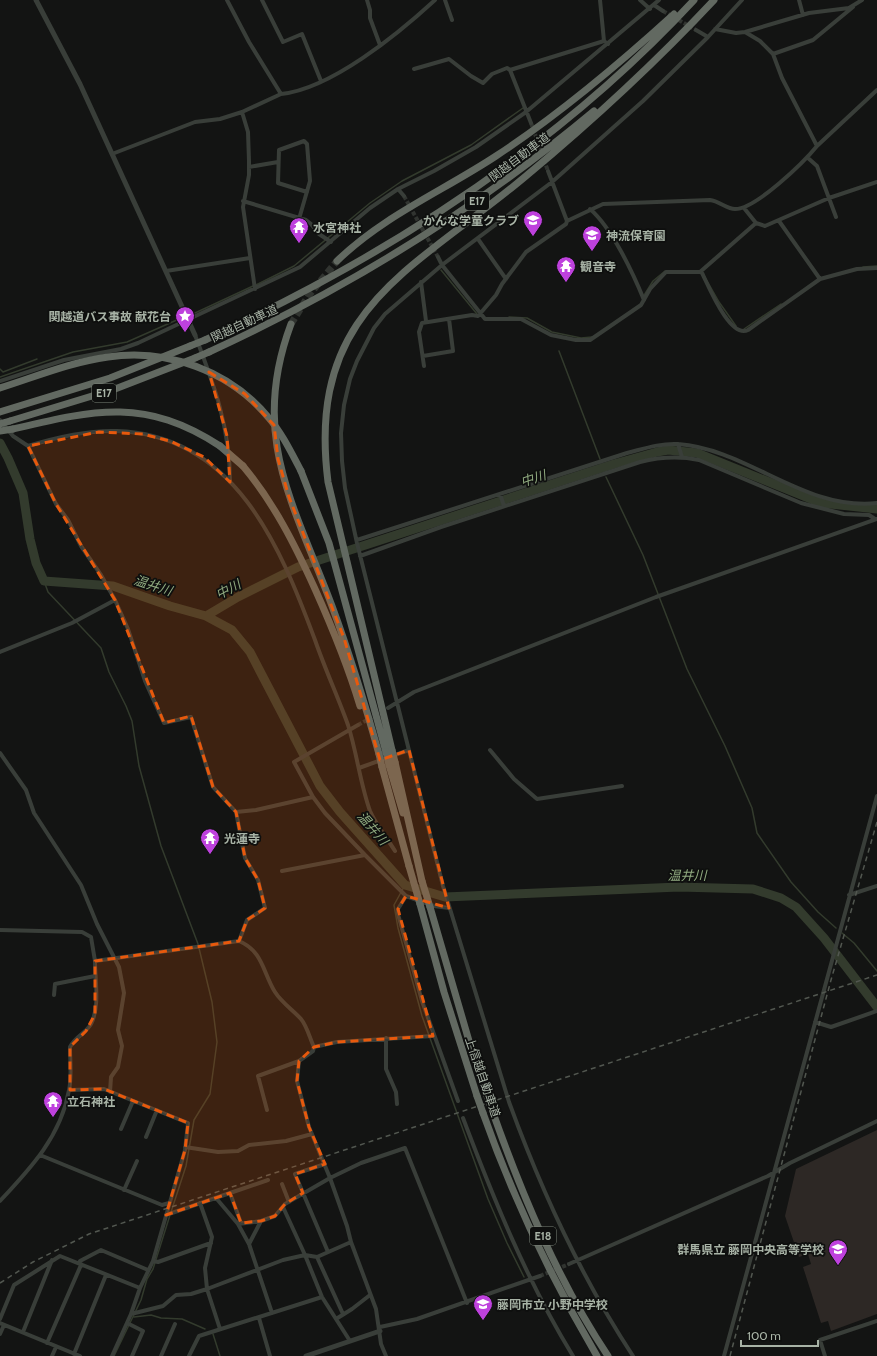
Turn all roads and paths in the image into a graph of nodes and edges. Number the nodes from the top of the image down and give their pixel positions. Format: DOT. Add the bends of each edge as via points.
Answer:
graph roads {
  1 [pos="36,0"];
  2 [pos="227,0"];
  3 [pos="262,0"];
  4 [pos="367,0"];
  5 [pos="435,0"];
  6 [pos="445,0"];
  7 [pos="600,0"];
  8 [pos="640,0"];
  9 [pos="659,0"];
  10 [pos="690,0"];
  11 [pos="694,0"];
  12 [pos="710,0"];
  13 [pos="714,0"];
  14 [pos="742,0"];
  15 [pos="799,0"];
  16 [pos="862,0"];
  17 [pos="857,3"];
  18 [pos="654,5"];
  19 [pos="650,9"];
  20 [pos="663,11"];
  21 [pos="803,15"];
  22 [pos="452,20"];
  23 [pos="696,30"];
  24 [pos="715,30"];
  25 [pos="745,32"];
  26 [pos="708,37"];
  27 [pos="604,41"];
  28 [pos="608,44"];
  29 [pos="380,46"];
  30 [pos="773,54"];
  31 [pos="414,69"];
  32 [pos="510,70"];
  33 [pos="321,81"];
  34 [pos="877,90"];
  35 [pos="281,94"];
  36 [pos="242,112"];
  37 [pos="526,112"];
  38 [pos="531,123"];
  39 [pos="817,146"];
  40 [pos="112,154"];
  41 [pos="808,158"];
  42 [pos="278,162"];
  43 [pos="249,167"];
  44 [pos="548,171"];
  45 [pos="552,182"];
  46 [pos="877,182"];
  47 [pos="398,189"];
  48 [pos="307,192"];
  49 [pos="404,196"];
  50 [pos="829,198"];
  51 [pos="243,202"];
  52 [pos="744,208"];
  53 [pos="590,209"];
  54 [pos="836,217"];
  55 [pos="299,219"];
  56 [pos="567,220"];
  57 [pos="780,221"];
  58 [pos="756,223"];
  59 [pos="478,239"];
  60 [pos="328,240"];
  61 [pos="438,257"];
  62 [pos="250,258"];
  63 [pos="337,261"];
  64 [pos="442,265"];
  65 [pos="877,268"];
  66 [pos="166,271"];
  67 [pos="700,272"];
  68 [pos="506,278"];
  69 [pos="820,279"];
  70 [pos="421,282"];
  71 [pos="255,289"];
  72 [pos="644,300"];
  73 [pos="480,314"];
  74 [pos="449,319"];
  75 [pos="189,321"];
  76 [pos="426,322"];
  77 [pos="291,324"];
  78 [pos="195,335"];
  79 [pos="423,356"];
  80 [pos="424,366"];
  81 [pos="0,381"];
  82 [pos="0,388"];
  83 [pos="3,411"];
  84 [pos="0,420"];
  85 [pos="0,424"];
  86 [pos="11,425"];
  87 [pos="0,431"];
  88 [pos="28,446"];
  89 [pos="678,446"];
  90 [pos="682,456"];
  91 [pos="230,482"];
  92 [pos="500,496"];
  93 [pos="877,503"];
  94 [pos="504,505"];
  95 [pos="876,519"];
  96 [pos="357,542"];
  97 [pos="360,554"];
  98 [pos="115,600"];
  99 [pos="0,652"];
  100 [pos="396,703"];
  101 [pos="388,708"];
  102 [pos="358,725"];
  103 [pos="349,730"];
  104 [pos="409,750"];
  105 [pos="490,750"];
  106 [pos="0,753"];
  107 [pos="383,753"];
  108 [pos="386,766"];
  109 [pos="359,768"];
  110 [pos="622,786"];
  111 [pos="877,796"];
  112 [pos="313,797"];
  113 [pos="236,812"];
  114 [pos="395,851"];
  115 [pos="365,855"];
  116 [pos="282,871"];
  117 [pos="877,886"];
  118 [pos="850,895"];
  119 [pos="406,896"];
  120 [pos="448,907"];
  121 [pos="0,930"];
  122 [pos="239,941"];
  123 [pos="114,958"];
  124 [pos="95,961"];
  125 [pos="95,976"];
  126 [pos="54,994"];
  127 [pos="877,1012"];
  128 [pos="815,1022"];
  129 [pos="433,1036"];
  130 [pos="386,1038"];
  131 [pos="314,1047"];
  132 [pos="299,1061"];
  133 [pos="70,1090"];
  134 [pos="110,1092"];
  135 [pos="133,1101"];
  136 [pos="458,1101"];
  137 [pos="397,1104"];
  138 [pos="157,1110"];
  139 [pos="267,1110"];
  140 [pos="463,1118"];
  141 [pos="877,1121"];
  142 [pos="121,1129"];
  143 [pos="312,1134"];
  144 [pos="146,1137"];
  145 [pos="185,1147"];
  146 [pos="40,1155"];
  147 [pos="137,1161"];
  148 [pos="325,1164"];
  149 [pos="774,1172"];
  150 [pos="330,1178"];
  151 [pos="268,1180"];
  152 [pos="282,1184"];
  153 [pos="124,1190"];
  154 [pos="230,1193"];
  155 [pos="303,1194"];
  156 [pos="216,1198"];
  157 [pos="0,1201"];
  158 [pos="289,1202"];
  159 [pos="169,1203"];
  160 [pos="200,1203"];
  161 [pos="282,1207"];
  162 [pos="166,1215"];
  163 [pos="261,1222"];
  164 [pos="240,1224"];
  165 [pos="351,1242"];
  166 [pos="211,1243"];
  167 [pos="249,1244"];
  168 [pos="328,1252"];
  169 [pos="305,1255"];
  170 [pos="317,1257"];
  171 [pos="52,1260"];
  172 [pos="153,1261"];
  173 [pos="576,1261"];
  174 [pos="569,1264"];
  175 [pos="81,1265"];
  176 [pos="148,1270"];
  177 [pos="259,1270"];
  178 [pos="106,1275"];
  179 [pos="540,1276"];
  180 [pos="531,1279"];
  181 [pos="140,1288"];
  182 [pos="207,1289"];
  183 [pos="370,1295"];
  184 [pos="322,1297"];
  185 [pos="467,1303"];
  186 [pos="272,1313"];
  187 [pos="131,1314"];
  188 [pos="343,1314"];
  189 [pos="259,1318"];
  190 [pos="0,1319"];
  191 [pos="336,1319"];
  192 [pos="877,1321"];
  193 [pos="127,1323"];
  194 [pos="2,1324"];
  195 [pos="175,1324"];
  196 [pos="220,1329"];
  197 [pos="380,1329"];
  198 [pos="23,1332"];
  199 [pos="0,1334"];
  200 [pos="350,1341"];
  201 [pos="48,1343"];
  202 [pos="56,1347"];
  203 [pos="74,1354"];
  204 [pos="52,1356"];
  205 [pos="80,1356"];
  206 [pos="112,1356"];
  207 [pos="132,1356"];
  208 [pos="161,1356"];
  209 [pos="189,1356"];
  210 [pos="270,1356"];
  211 [pos="307,1356"];
  212 [pos="386,1356"];
  213 [pos="573,1356"];
  214 [pos="597,1356"];
  215 [pos="608,1356"];
  216 [pos="633,1356"];
  217 [pos="724,1356"];
  218 [pos="825,1356"];
  1 -- 40 [label="street" via="80,84"];
  2 -- 35 [label="street"];
  3 -- 33 [label="street" via="282,42 302,34"];
  4 -- 29 [label="street"];
  5 -- 29 [label="street"];
  6 -- 22 [label="street"];
  7 -- 27 [label="street"];
  8 -- 19 [label="street"];
  9 -- 18 [label="street"];
  10 -- 63 [label="highway" via="620,64 551,118 469,174 375,229"];
  11 -- 83 [label="highway, 関越自動車道 / E17, bridge" via="603,88 542,138 477,187 407,234 334,276 205,340 110,378"];
  12 -- 86 [label="highway, 関越自動車道 / E17, bridge" via="609,98 549,148 412,244 339,288 209,352 115,389"];
  13 -- 107 [label="highway" via="665,51 572,137 398,276 365,312 341,354 331,384 325,415 324,448 327,477"];
  14 -- 24 [label="street"];
  15 -- 21 [label="street"];
  16 -- 17 [label="street"];
  17 -- 21 [label="street" via="849,8"];
  17 -- 30 [label="street" via="813,40"];
  18 -- 19 [label="street"];
  18 -- 20 [label="street"];
  19 -- 28 [label="street"];
  21 -- 25 [label="street"];
  23 -- 26 [label="street"];
  24 -- 25 [label="street"];
  24 -- 26 [label="street"];
  25 -- 30 [label="street" via="760,41"];
  26 -- 45 [label="street" via="643,101"];
  27 -- 28 [label="street"];
  27 -- 32 [label="street"];
  28 -- 37 [label="street"];
  29 -- 33 [label="street"];
  30 -- 39 [label="street" via="782,78"];
  31 -- 32 [label="street" via="450,58 483,83 492,74 507,68"];
  32 -- 37 [label="street"];
  33 -- 35 [label="street"];
  34 -- 39 [label="street"];
  35 -- 36 [label="street"];
  36 -- 40 [label="street" via="220,120 195,122"];
  36 -- 43 [label="street" via="248,132"];
  37 -- 38 [label="street"];
  37 -- 47 [label="street" via="476,147"];
  39 -- 41 [label="street"];
  40 -- 66 [label="street"];
  41 -- 50 [label="street" via="817,166"];
  41 -- 52 [label="street" via="783,181"];
  42 -- 43 [label="street"];
  42 -- 48 [label="street" via="279,184"];
  42 -- 48 [label="street" via="279,150 304,141 307,144 310,181"];
  43 -- 51 [label="street"];
  44 -- 45 [label="street"];
  45 -- 56 [label="street"];
  45 -- 59 [label="street"];
  46 -- 50 [label="street"];
  47 -- 49 [label="street"];
  47 -- 60 [label="street"];
  48 -- 55 [label="street"];
  50 -- 54 [label="street"];
  50 -- 57 [label="street"];
  51 -- 55 [label="street"];
  51 -- 62 [label="street"];
  52 -- 53 [label="street" via="730,208 710,200 621,202 603,204"];
  52 -- 58 [label="street"];
  53 -- 56 [label="street"];
  53 -- 72 [label="street" via="605,227 637,281"];
  55 -- 60 [label="street" via="311,224"];
  56 -- 68 [label="street" via="566,224 526,252"];
  57 -- 58 [label="street" via="765,226"];
  57 -- 69 [label="street"];
  58 -- 67 [label="street"];
  59 -- 64 [label="street"];
  59 -- 68 [label="street"];
  60 -- 71 [label="street" via="300,267"];
  61 -- 64 [label="street"];
  62 -- 66 [label="street"];
  62 -- 71 [label="street"];
  64 -- 70 [label="street"];
  64 -- 73 [label="street"];
  65 -- 69 [label="street" via="857,269"];
  66 -- 75 [label="street"];
  67 -- 69 [label="street" via="718,305 735,329 742,332"];
  67 -- 72 [label="street" via="663,273"];
  68 -- 73 [label="street"];
  70 -- 76 [label="street"];
  70 -- 96 [label="street" via="385,314 374,328 350,379 342,422 341,454 345,488"];
  71 -- 75 [label="street"];
  72 -- 73 [label="street" via="641,305 595,338 584,341 551,335 521,319 490,320"];
  73 -- 74 [label="street"];
  74 -- 76 [label="street"];
  74 -- 79 [label="street" via="453,351"];
  75 -- 78 [label="street"];
  75 -- 81 [label="street" via="126,347 64,360"];
  76 -- 79 [label="street" via="422,323 419,332"];
  77 -- 107 [label="highway" via="279,359 274,398 274,430 278,459 289,497 344,638"];
  78 -- 91 [label="street" via="215,388 227,436"];
  79 -- 80 [label="street"];
  82 -- 107 [label="highway, bridge" via="108,356 142,355 189,364 207,371 232,384 257,405 278,430 301,471 329,544"];
  84 -- 88 [label="street" via="13,436"];
  85 -- 86 [label="highway, E17, bridge"];
  86 -- 87 [label="highway, bridge"];
  86 -- 107 [label="highway, bridge" via="95,412 130,411 150,414 180,423 202,434 243,466 273,507 305,568 330,622"];
  88 -- 91 [label="street" via="76,434 143,434 170,440 204,457"];
  88 -- 98 [label="street" via="56,504"];
  89 -- 90 [label="street"];
  89 -- 92 [label="street" via="647,448"];
  89 -- 93 [label="street" via="718,452 807,492 841,501"];
  90 -- 94 [label="street" via="640,462"];
  90 -- 95 [label="street" via="706,463 801,502 844,514 869,515"];
  91 -- 103 [label="street" via="248,502 286,567 299,595"];
  92 -- 94 [label="street"];
  92 -- 96 [label="street"];
  94 -- 97 [label="street"];
  95 -- 100 [label="street" via="658,596 414,692"];
  96 -- 97 [label="street"];
  97 -- 100 [label="street"];
  98 -- 99 [label="street" via="72,623"];
  98 -- 113 [label="street" via="145,681 164,723 191,717 213,787"];
  100 -- 101 [label="street"];
  100 -- 104 [label="street"];
  102 -- 103 [label="street"];
  103 -- 109 [label="street"];
  103 -- 112 [label="street" via="294,762"];
  104 -- 109 [label="street"];
  104 -- 120 [label="street"];
  105 -- 110 [label="street" via="514,779 537,798"];
  106 -- 123 [label="street" via="26,790 34,812 81,885"];
  107 -- 108 [label="highway, bridge"];
  107 -- 108 [label="highway"];
  108 -- 214 [label="highway, 上信越自動車道 / E18, bridge" via="388,790 446,1000 497,1153 538,1248"];
  108 -- 215 [label="highway, 上信越自動車道 / E18, bridge" via="469,1042 515,1172 547,1244"];
  109 -- 114 [label="street" via="371,811"];
  111 -- 118 [label="street"];
  112 -- 113 [label="street"];
  112 -- 115 [label="street"];
  113 -- 122 [label="street" via="245,858 258,880 265,908 247,920"];
  115 -- 116 [label="street"];
  115 -- 119 [label="street"];
  117 -- 118 [label="street"];
  118 -- 128 [label="street"];
  119 -- 120 [label="street" via="434,906"];
  119 -- 129 [label="street" via="398,909 398,914"];
  120 -- 173 [label="street" via="511,1108"];
  121 -- 124 [label="street" via="82,932 92,937"];
  122 -- 123 [label="street"];
  122 -- 131 [label="street" via="248,945 258,956 275,992 302,1020"];
  123 -- 124 [label="street"];
  123 -- 134 [label="street" via="119,966 124,993 118,1030 122,1046 118,1067 111,1078"];
  124 -- 125 [label="street"];
  125 -- 126 [label="street" via="55,984"];
  125 -- 133 [label="street" via="95,1014 86,1031 70,1047"];
  127 -- 128 [label="street" via="831,1027"];
  128 -- 149 [label="street"];
  129 -- 130 [label="street"];
  129 -- 136 [label="street"];
  130 -- 131 [label="street" via="337,1042"];
  130 -- 137 [label="street" via="386,1069 396,1092"];
  131 -- 132 [label="street"];
  132 -- 139 [label="street" via="258,1076"];
  132 -- 143 [label="street" via="297,1081"];
  133 -- 134 [label="street" via="104,1089"];
  133 -- 146 [label="street" via="60,1124"];
  134 -- 135 [label="street"];
  135 -- 138 [label="street"];
  135 -- 142 [label="street"];
  138 -- 144 [label="street"];
  138 -- 145 [label="street" via="188,1123"];
  140 -- 180 [label="street" via="498,1211"];
  141 -- 149 [label="street"];
  143 -- 145 [label="street" via="286,1141 249,1145 238,1151 218,1152"];
  143 -- 148 [label="street"];
  145 -- 159 [label="street"];
  146 -- 153 [label="street"];
  146 -- 157 [label="street"];
  147 -- 153 [label="street"];
  148 -- 150 [label="street"];
  148 -- 155 [label="street" via="296,1174"];
  149 -- 173 [label="street"];
  149 -- 217 [label="street"];
  150 -- 155 [label="street"];
  150 -- 165 [label="street"];
  150 -- 185 [label="street" via="361,1163 405,1148"];
  151 -- 154 [label="street"];
  152 -- 158 [label="street"];
  153 -- 159 [label="street" via="162,1205"];
  154 -- 156 [label="street"];
  154 -- 164 [label="street"];
  155 -- 158 [label="street"];
  155 -- 168 [label="street"];
  156 -- 160 [label="street"];
  156 -- 164 [label="street"];
  158 -- 161 [label="street"];
  159 -- 162 [label="street"];
  160 -- 162 [label="street"];
  160 -- 166 [label="street" via="212,1237"];
  161 -- 163 [label="street" via="275,1216"];
  161 -- 169 [label="street"];
  162 -- 172 [label="street"];
  163 -- 164 [label="street"];
  163 -- 167 [label="street"];
  164 -- 167 [label="street"];
  165 -- 168 [label="street"];
  165 -- 183 [label="street"];
  166 -- 172 [label="street" via="158,1262"];
  166 -- 182 [label="street" via="205,1268"];
  167 -- 177 [label="street"];
  168 -- 170 [label="street"];
  169 -- 170 [label="street"];
  169 -- 177 [label="street" via="283,1260"];
  169 -- 184 [label="street"];
  170 -- 188 [label="street"];
  171 -- 175 [label="street" via="60,1256"];
  171 -- 190 [label="street" via="14,1285"];
  171 -- 198 [label="street"];
  172 -- 176 [label="street"];
  173 -- 174 [label="street"];
  173 -- 216 [label="street"];
  175 -- 176 [label="street" via="80,1261 101,1250"];
  175 -- 178 [label="street"];
  175 -- 201 [label="street"];
  176 -- 181 [label="street"];
  177 -- 182 [label="street"];
  177 -- 186 [label="street"];
  178 -- 181 [label="street"];
  178 -- 203 [label="street"];
  179 -- 180 [label="street"];
  180 -- 185 [label="street"];
  180 -- 213 [label="street"];
  181 -- 187 [label="street"];
  182 -- 187 [label="street" via="176,1295 163,1306"];
  182 -- 196 [label="street"];
  183 -- 188 [label="street"];
  183 -- 197 [label="street"];
  184 -- 186 [label="street"];
  184 -- 191 [label="street"];
  185 -- 197 [label="street"];
  186 -- 189 [label="street"];
  187 -- 193 [label="street"];
  188 -- 191 [label="street"];
  189 -- 196 [label="street"];
  189 -- 210 [label="street"];
  191 -- 200 [label="street"];
  192 -- 218 [label="street" via="820,1340"];
  193 -- 206 [label="street"];
  193 -- 207 [label="street" via="143,1331"];
  194 -- 198 [label="street"];
  194 -- 199 [label="street"];
  195 -- 208 [label="street"];
  196 -- 209 [label="street" via="199,1336"];
  197 -- 200 [label="street"];
  197 -- 212 [label="street" via="381,1344"];
  198 -- 201 [label="street"];
  200 -- 211 [label="street"];
  201 -- 202 [label="street"];
  202 -- 203 [label="street"];
  202 -- 204 [label="street"];
  203 -- 205 [label="street"];
}
